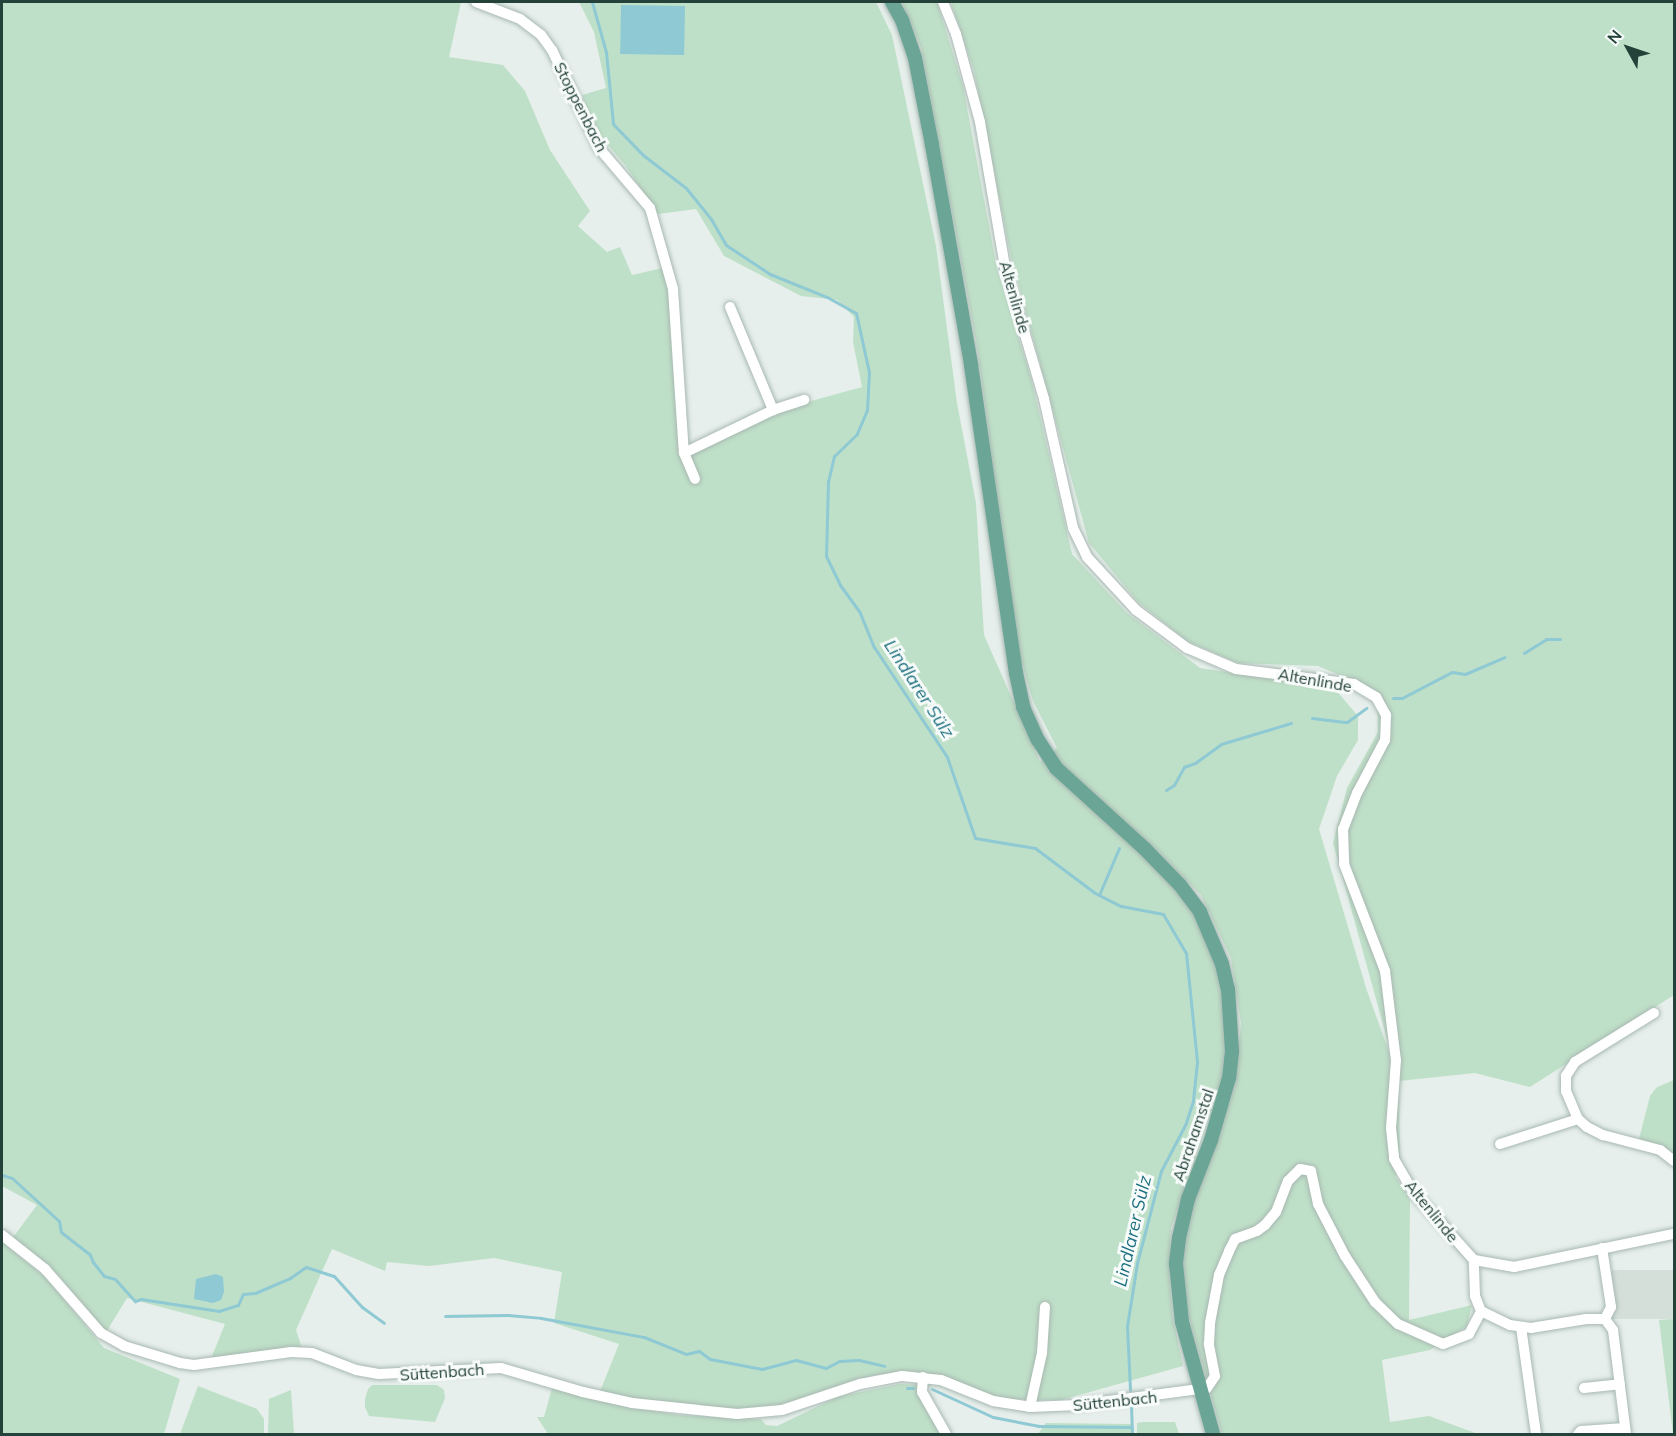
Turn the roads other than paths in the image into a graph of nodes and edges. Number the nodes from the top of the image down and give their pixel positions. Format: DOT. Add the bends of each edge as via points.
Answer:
graph roads {
  1 [pos="476,2"];
  2 [pos="892,2"];
  3 [pos="944,2"];
  4 [pos="730,307"];
  5 [pos="804,400"];
  6 [pos="773,410"];
  7 [pos="684,453"];
  8 [pos="695,479"];
  9 [pos="1654,1013"];
  10 [pos="1578,1119"];
  11 [pos="1500,1144"];
  12 [pos="1674,1161"];
  13 [pos="1674,1234"];
  14 [pos="2,1235"];
  15 [pos="1602,1248"];
  16 [pos="1474,1260"];
  17 [pos="1045,1307"];
  18 [pos="1481,1311"];
  19 [pos="1605,1319"];
  20 [pos="1521,1327"];
  21 [pos="923,1377"];
  22 [pos="1620,1384"];
  23 [pos="1584,1388"];
  24 [pos="1200,1391"];
  25 [pos="1030,1407"];
  26 [pos="1626,1431"];
  27 [pos="946,1434"];
  28 [pos="1213,1434"];
  29 [pos="1536,1434"];
  30 [pos="1578,1434"];
  1 -- 7 [label="street, Stoppenbach" via="520,19 541,35 599,148 650,207 672,289"];
  2 -- 24 [label="main road, Abrahamstal" via="915,58 934,156 971,365 1023,707 1056,768 1180,885 1200,912 1222,964 1232,1022 1229,1078 1185,1209 1176,1264 1178,1303"];
  3 -- 16 [label="street, Altenlinde" via="980,122 1005,267 1044,399 1073,528 1087,557 1136,610 1187,648 1236,669 1354,684 1376,697 1386,714 1385,740 1343,829 1344,864 1385,972 1396,1060 1391,1128 1394,1159 1414,1193"];
  4 -- 6 [label="street"];
  5 -- 6 [label="street"];
  6 -- 7 [label="street"];
  7 -- 8 [label="street, Stoppenbach"];
  9 -- 10 [label="street" via="1575,1062 1566,1076 1566,1091"];
  10 -- 11 [label="street"];
  10 -- 12 [label="street" via="1593,1131 1660,1150"];
  13 -- 15 [label="street"];
  14 -- 21 [label="street, Süttenbach" via="45,1269 101,1333 124,1346 187,1365 291,1352 312,1353 356,1370 379,1374 501,1368 632,1403 737,1414 782,1410 878,1379"];
  15 -- 16 [label="street" via="1514,1267"];
  15 -- 19 [label="street" via="1611,1307"];
  16 -- 18 [label="street" via="1475,1296"];
  17 -- 25 [label="street" via="1042,1353"];
  18 -- 20 [label="street"];
  18 -- 24 [label="street" via="1469,1334 1443,1344 1388,1316 1367,1291 1327,1224 1311,1171 1300,1169 1288,1181 1276,1212 1265,1225 1235,1239 1229,1251 1219,1275 1210,1323 1215,1376 1211,1386"];
  19 -- 20 [label="street"];
  19 -- 22 [label="street" via="1614,1330"];
  20 -- 29 [label="street"];
  21 -- 25 [label="street, Süttenbach" via="993,1401"];
  21 -- 27 [label="street" via="922,1392"];
  22 -- 23 [label="street"];
  22 -- 26 [label="street"];
  24 -- 25 [label="street, Süttenbach"];
  24 -- 28 [label="main road, Abrahamstal"];
  26 -- 30 [label="street"];
}
